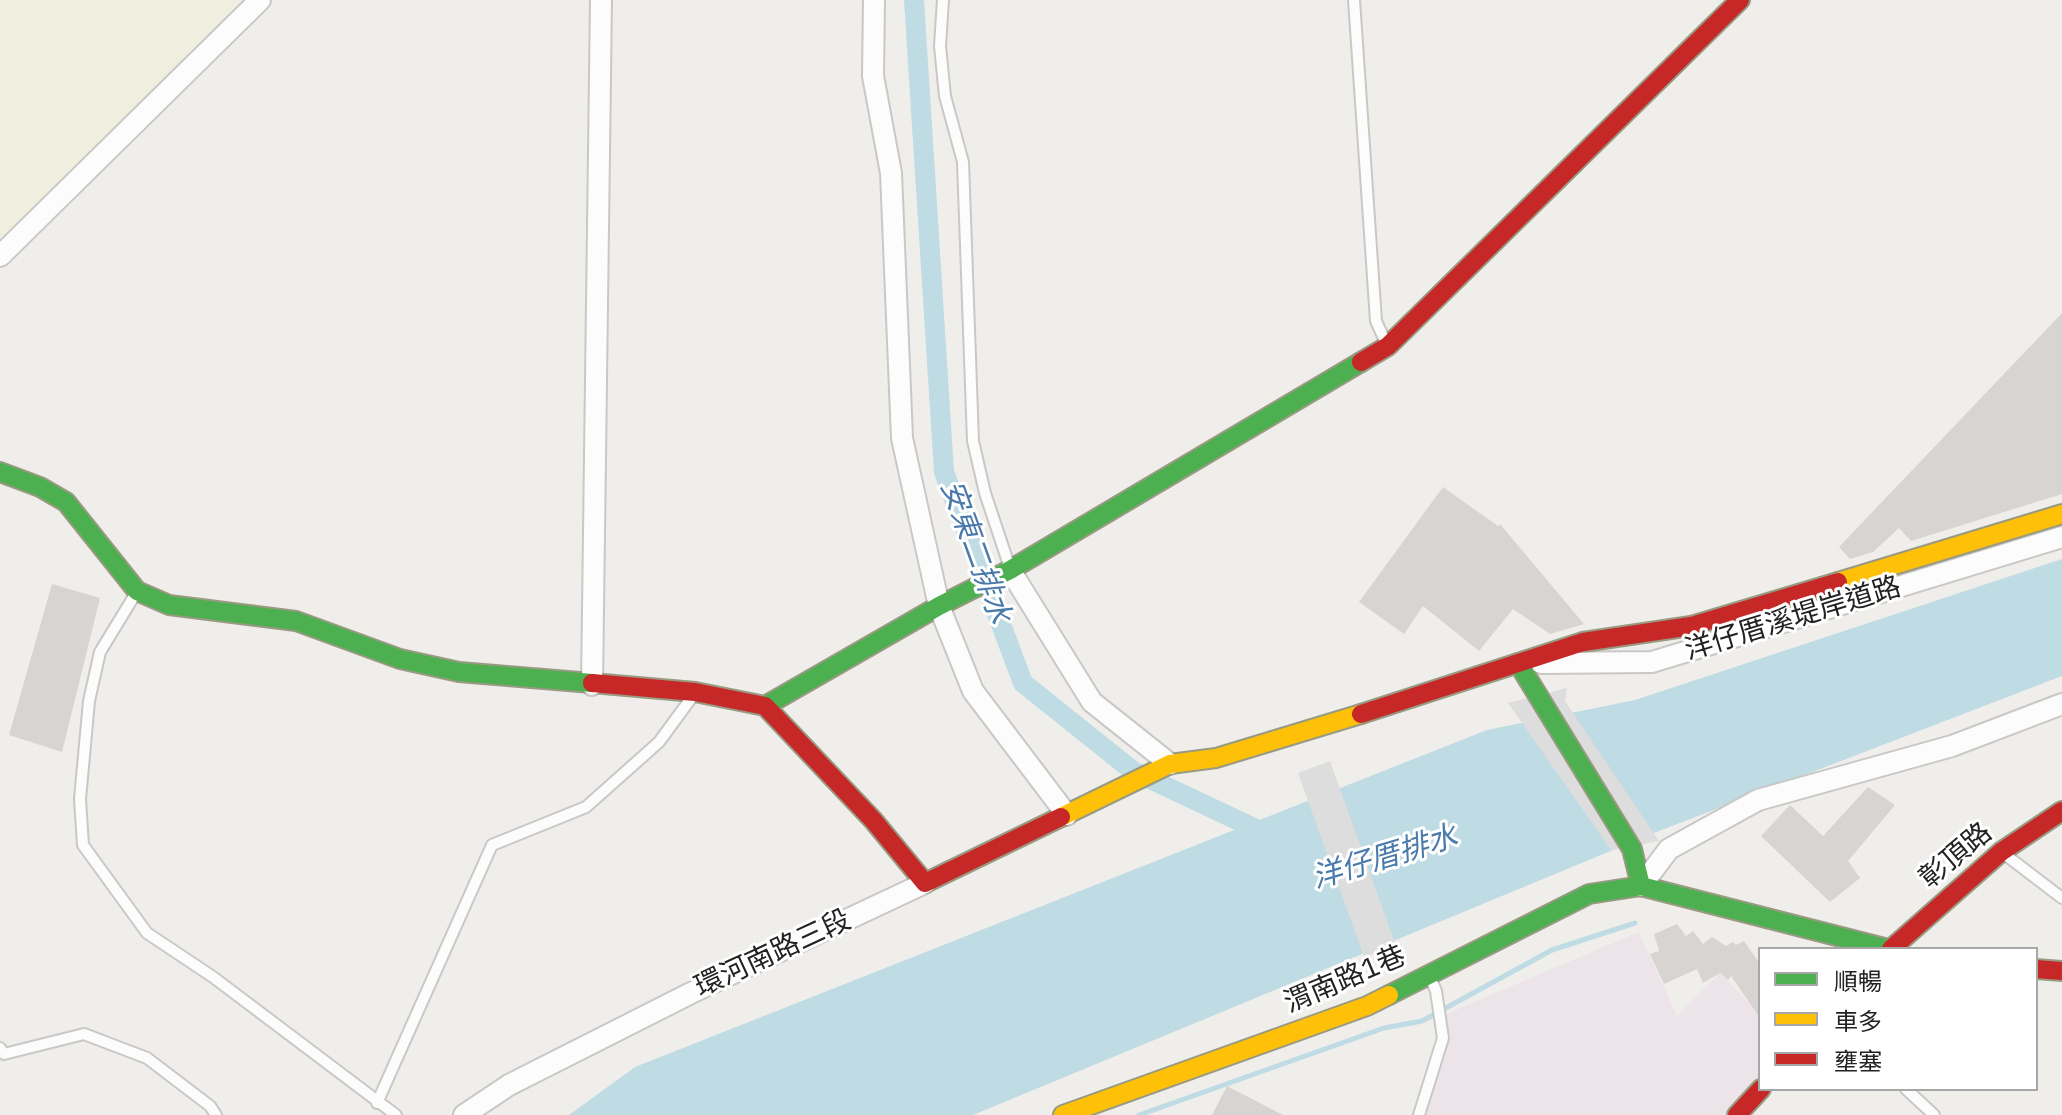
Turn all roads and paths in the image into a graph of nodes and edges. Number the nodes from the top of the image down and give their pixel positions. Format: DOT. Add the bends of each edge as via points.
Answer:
graph roads {
  1 [pos="260,0"];
  2 [pos="601,0"];
  3 [pos="874,0"];
  4 [pos="943,0"];
  5 [pos="1354,0"];
  6 [pos="1740,0"];
  7 [pos="0,256"];
  8 [pos="1388,346"];
  9 [pos="0,472"];
  10 [pos="2062,514"];
  11 [pos="2062,537"];
  12 [pos="1004,573"];
  13 [pos="137,591"];
  14 [pos="946,602"];
  15 [pos="1518,663"];
  16 [pos="592,685"];
  17 [pos="695,692"];
  18 [pos="2062,704"];
  19 [pos="765,706"];
  20 [pos="1170,764"];
  21 [pos="2062,811"];
  22 [pos="1067,815"];
  23 [pos="2001,852"];
  24 [pos="925,883"];
  25 [pos="1641,886"];
  26 [pos="2062,898"];
  27 [pos="1882,947"];
  28 [pos="1892,947"];
  29 [pos="2038,969"];
  30 [pos="2062,971"];
  31 [pos="1429,975"];
  32 [pos="0,1048"];
  33 [pos="1759,1091"];
  34 [pos="1908,1091"];
  35 [pos="377,1103"];
  36 [pos="216,1115"];
  37 [pos="396,1115"];
  38 [pos="464,1115"];
  39 [pos="1063,1115"];
  40 [pos="1419,1115"];
  41 [pos="1737,1115"];
  42 [pos="1934,1115"];
  1 -- 7 [label="street"];
  2 -- 16 [label="street"];
  3 -- 14 [label="street" via="873,76 891,173 902,438"];
  4 -- 12 [label="lane" via="945,96 963,162 973,441"];
  5 -- 8 [label="lane" via="1376,321"];
  6 -- 8 [label="street"];
  8 -- 12 [label="street"];
  9 -- 13 [label="street" via="66,502"];
  10 -- 15 [label="street, 環河南路三段" via="1691,626 1583,642"];
  11 -- 15 [label="street, 洋仔厝溪堤岸道路" via="1652,662"];
  12 -- 14 [label="street"];
  12 -- 20 [label="street" via="1092,702"];
  13 -- 16 [label="street" via="169,605 296,621 400,659 459,672"];
  13 -- 35 [label="lane" via="100,652 89,701 80,799 83,845 147,933"];
  14 -- 19 [label="street"];
  14 -- 22 [label="street" via="973,691"];
  15 -- 20 [label="street, 環河南路三段" via="1291,737 1216,758"];
  15 -- 25 [label="street" via="1632,849"];
  16 -- 17 [label="street"];
  17 -- 19 [label="street"];
  17 -- 35 [label="lane" via="659,742 586,807 492,845"];
  18 -- 25 [label="street" via="1952,746 1758,800 1669,849"];
  19 -- 24 [label="street"];
  20 -- 22 [label="street, 環河南路三段"];
  21 -- 23 [label="street, 彰頂路"];
  22 -- 24 [label="street, 環河南路三段"];
  23 -- 26 [label="lane"];
  23 -- 28 [label="street, 彰頂路"];
  24 -- 38 [label="street, 環河南路三段" via="663,1007 509,1085"];
  25 -- 27 [label="street"];
  25 -- 31 [label="street, 渭南路1巷" via="1589,894"];
  29 -- 30 [label="street"];
  31 -- 39 [label="street, 渭南路1巷" via="1367,1006"];
  31 -- 40 [label="lane" via="1443,1038"];
  32 -- 36 [label="lane" via="4,1054 84,1034 147,1058"];
  33 -- 41 [label="street"];
  34 -- 42 [label="lane"];
  35 -- 37 [label="lane"];
}
